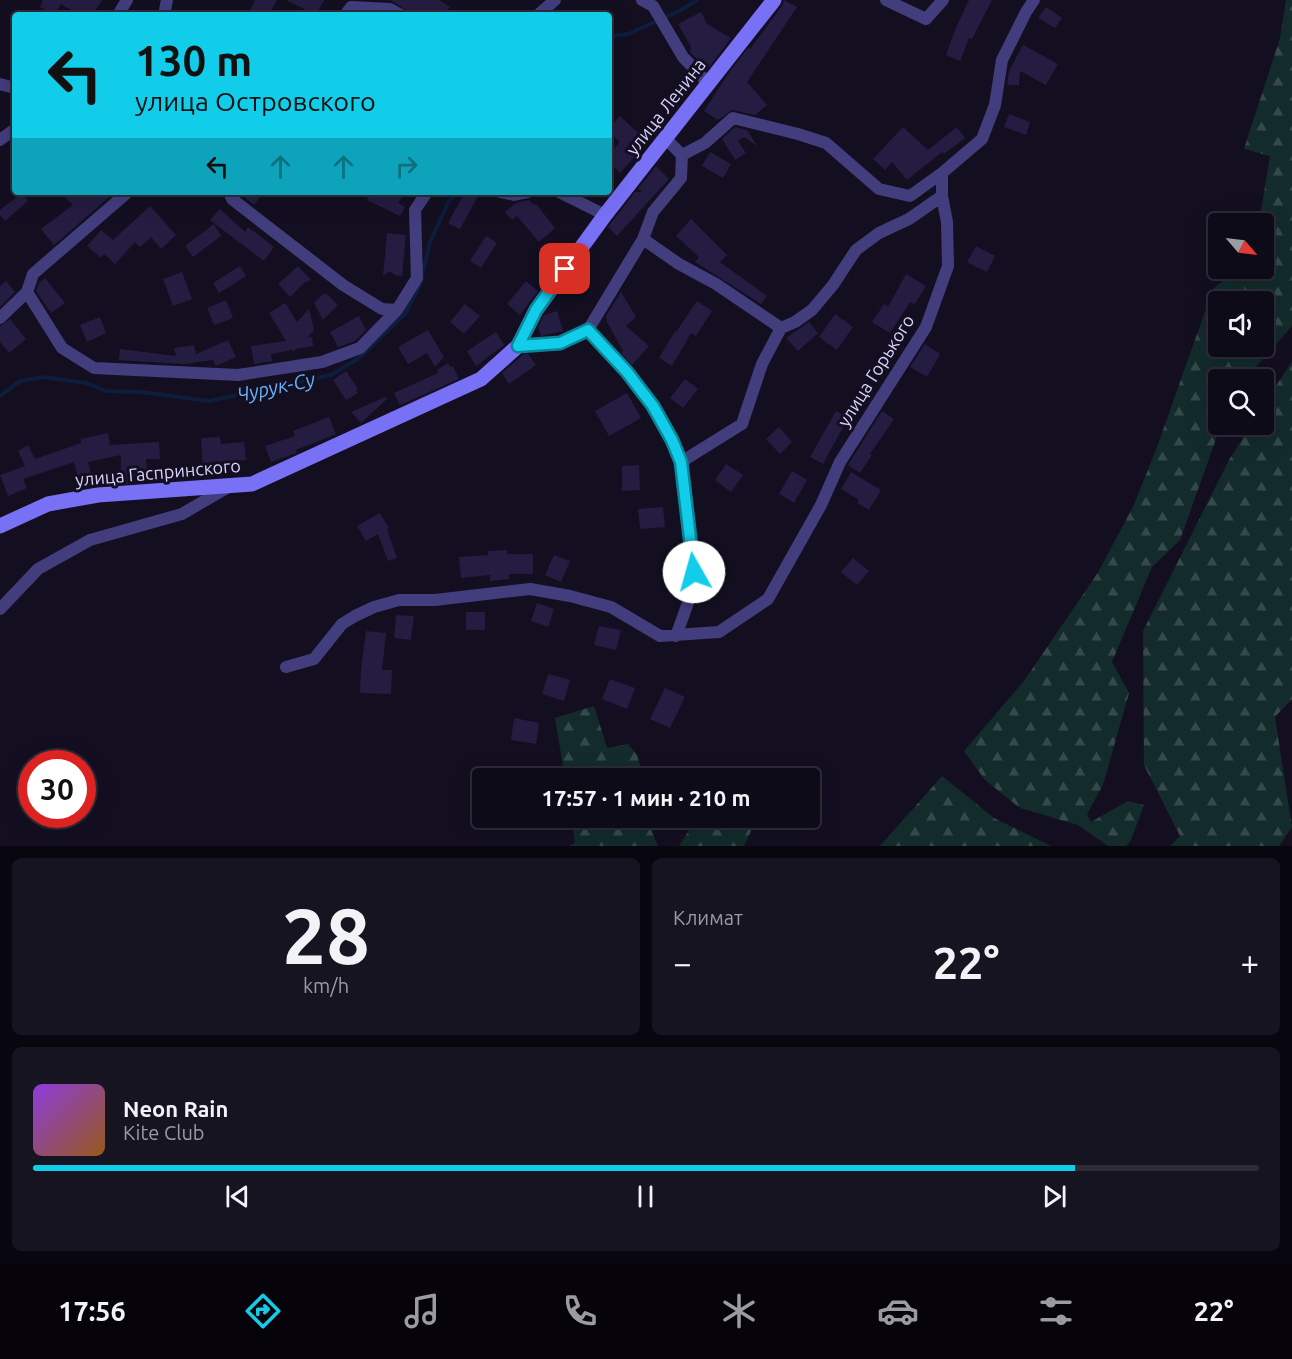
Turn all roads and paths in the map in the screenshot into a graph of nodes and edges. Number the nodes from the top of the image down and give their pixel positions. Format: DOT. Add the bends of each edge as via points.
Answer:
graph roads {
  1 [pos="555,0"];
  2 [pos="774,0"];
  3 [pos="886,0"];
  4 [pos="943,0"];
  5 [pos="1034,0"];
  6 [pos="647,3"];
  7 [pos="347,12"];
  8 [pos="396,12"];
  9 [pos="541,12"];
  10 [pos="709,84"];
  11 [pos="666,139"];
  12 [pos="682,155"];
  13 [pos="942,173"];
  14 [pos="125,195"];
  15 [pos="231,195"];
  16 [pos="425,195"];
  17 [pos="565,195"];
  18 [pos="942,196"];
  19 [pos="605,215"];
  20 [pos="643,239"];
  21 [pos="27,292"];
  22 [pos="397,310"];
  23 [pos="0,318"];
  24 [pos="781,328"];
  25 [pos="588,330"];
  26 [pos="518,346"];
  27 [pos="481,379"];
  28 [pos="681,462"];
  29 [pos="232,484"];
  30 [pos="0,526"];
  31 [pos="0,609"];
  32 [pos="676,636"];
  33 [pos="286,666"];
  1 -- 9 [label="street"];
  2 -- 10 [label="main road, улица Ленина"];
  3 -- 4 [label="street" via="926,19"];
  5 -- 13 [label="street" via="1002,60 995,105 982,139"];
  6 -- 10 [label="street" via="683,57"];
  7 -- 8 [label="street" via="351,7"];
  10 -- 11 [label="main road, улица Ленина"];
  11 -- 12 [label="street"];
  11 -- 19 [label="main road, улица Ленина"];
  12 -- 13 [label="street" via="705,143 733,118 826,143 879,189 910,196"];
  12 -- 20 [label="street" via="681,178 652,212"];
  13 -- 18 [label="street, улица Горького"];
  14 -- 21 [label="street" via="33,274"];
  15 -- 22 [label="street" via="343,285 382,309"];
  16 -- 22 [label="street" via="415,210 417,278"];
  17 -- 19 [label="street"];
  18 -- 24 [label="street" via="856,250 812,310"];
  18 -- 32 [label="street, улица Горького" via="948,266 926,327 840,462 821,505 768,599 719,632"];
  19 -- 26 [label="main road, улица Ленина" via="536,310"];
  20 -- 24 [label="street"];
  20 -- 25 [label="street"];
  21 -- 22 [label="street" via="62,348 94,368 105,369 238,375 322,362 360,348"];
  21 -- 23 [label="street"];
  24 -- 28 [label="street" via="762,364 742,424"];
  25 -- 26 [label="street" via="560,343"];
  25 -- 28 [label="street" via="653,406"];
  26 -- 27 [label="main road, улица Ленина"];
  27 -- 29 [label="main road, улица Гаспринского" via="289,469 252,484"];
  28 -- 32 [label="street" via="694,572"];
  29 -- 30 [label="main road, улица Гаспринского" via="99,495 48,504"];
  29 -- 31 [label="street" via="182,514 90,540 38,569"];
  32 -- 33 [label="street, улица Горького" via="660,636 611,607 530,589 435,600 399,600 374,607 342,624 314,658"];
}
